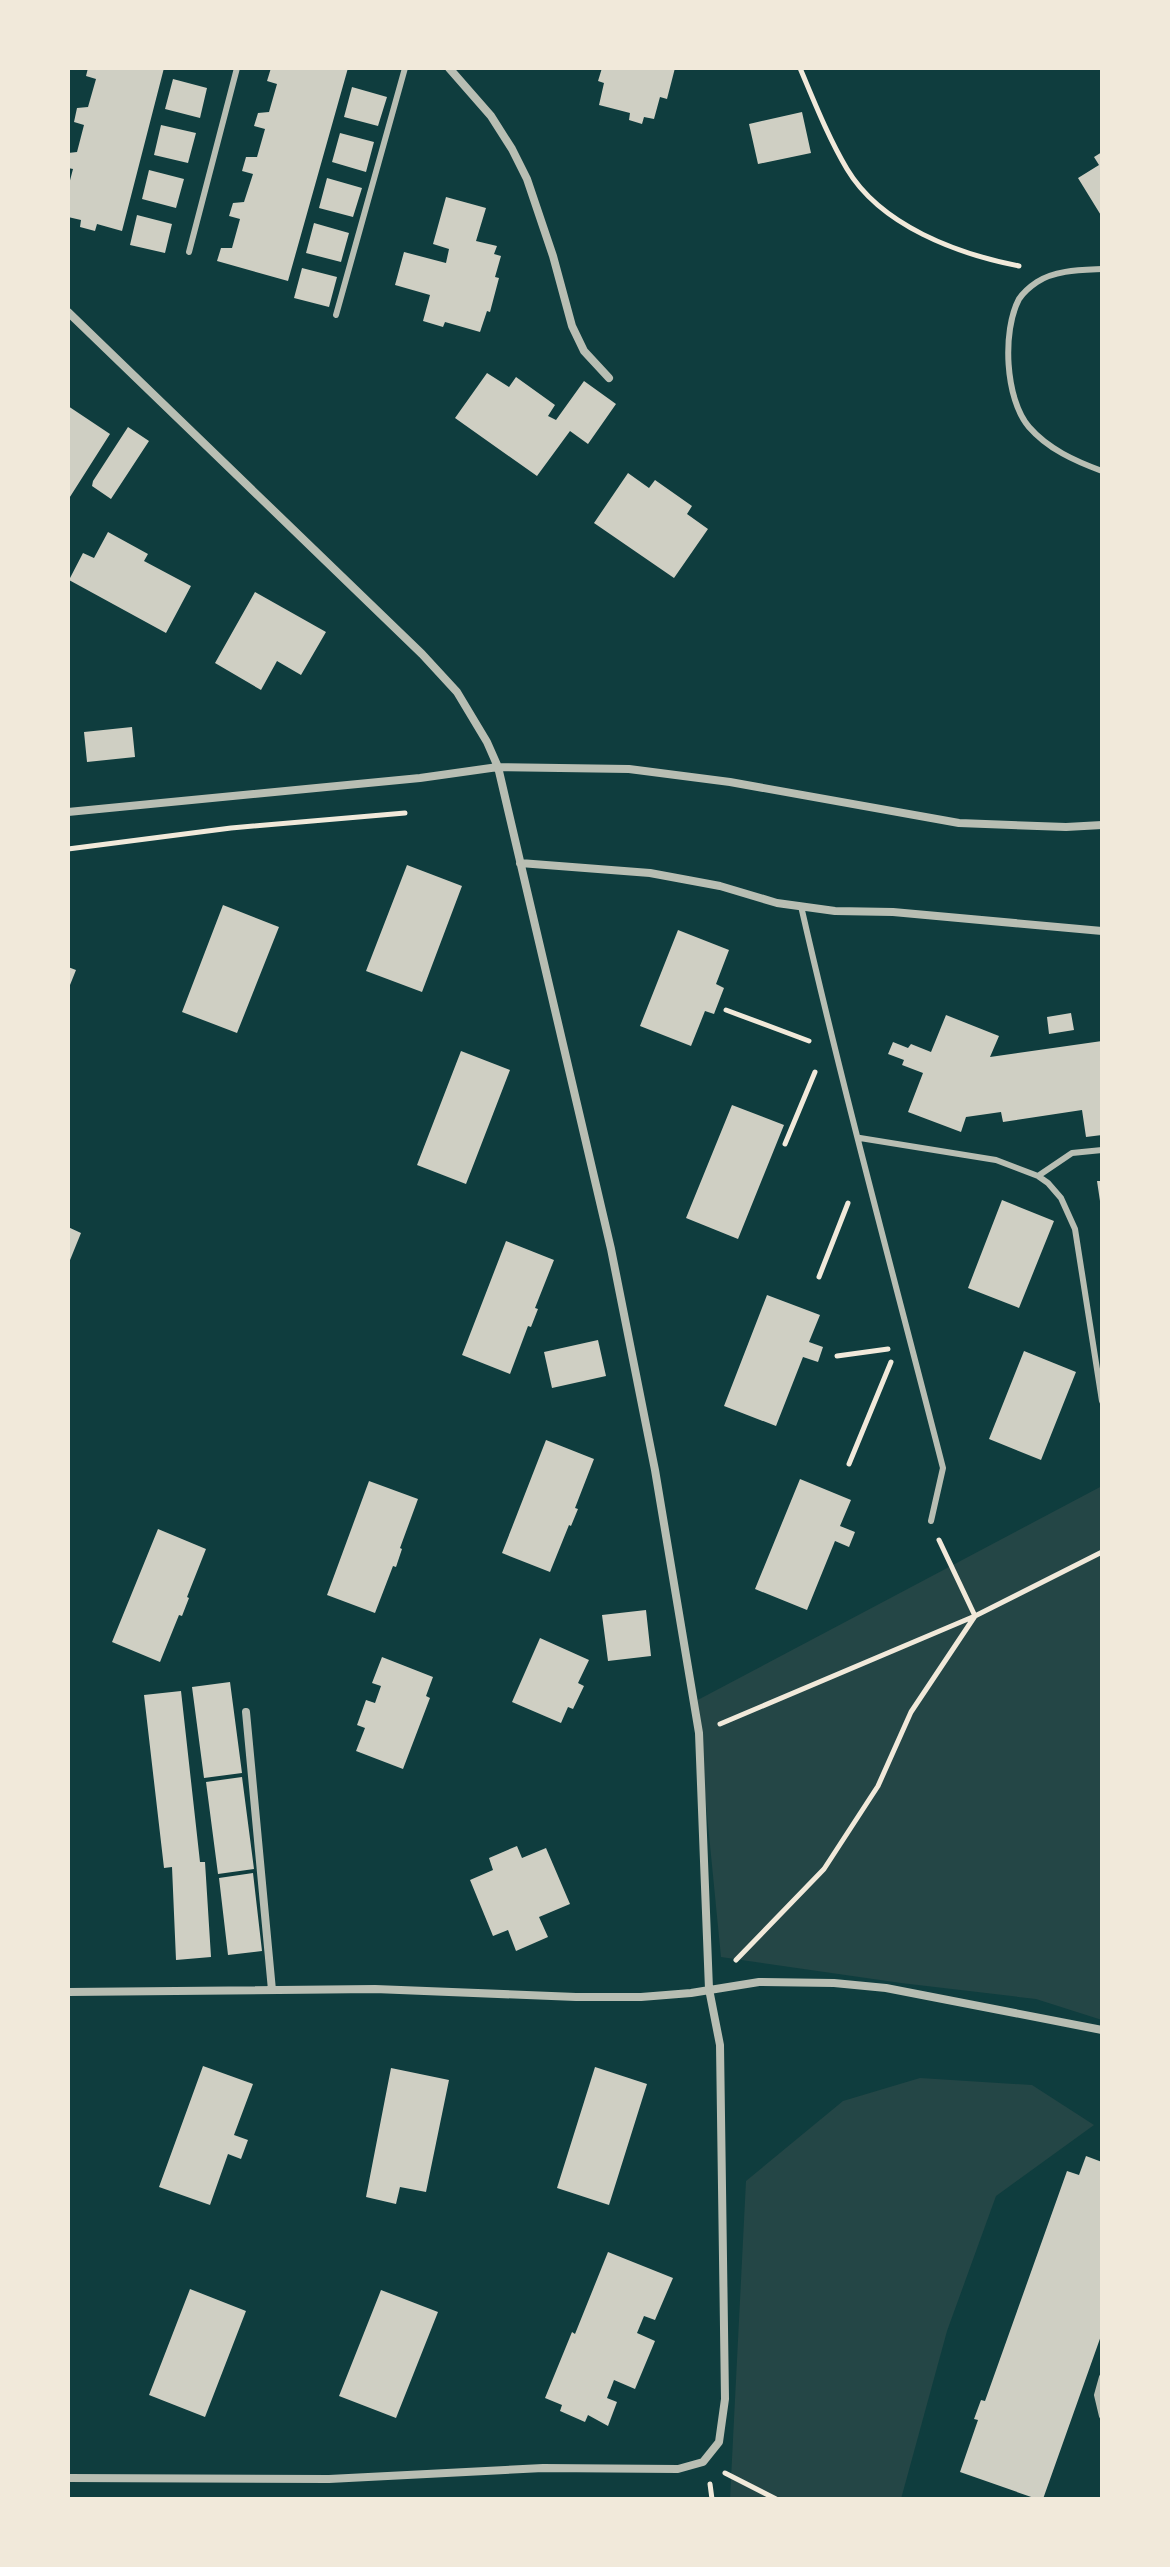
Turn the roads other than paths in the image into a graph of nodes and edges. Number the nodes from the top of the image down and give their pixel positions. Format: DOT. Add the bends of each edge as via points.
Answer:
graph roads {
  1 [pos="237,68"];
  2 [pos="405,68"];
  3 [pos="449,68"];
  4 [pos="189,252"];
  5 [pos="1102,269"];
  6 [pos="68,312"];
  7 [pos="336,315"];
  8 [pos="609,378"];
  9 [pos="1102,471"];
  10 [pos="498,767"];
  11 [pos="68,812"];
  12 [pos="1102,825"];
  13 [pos="520,863"];
  14 [pos="801,906"];
  15 [pos="1102,931"];
  16 [pos="860,1138"];
  17 [pos="1102,1150"];
  18 [pos="1038,1176"];
  19 [pos="1102,1401"];
  20 [pos="931,1521"];
  21 [pos="246,1712"];
  22 [pos="709,1989"];
  23 [pos="272,1990"];
  24 [pos="68,1992"];
  25 [pos="1102,2030"];
  26 [pos="1102,2377"];
  27 [pos="1102,2416"];
  28 [pos="68,2478"];
  1 -- 4 [label="lane"];
  2 -- 7 [label="lane"];
  3 -- 8 [label="street" via="512,149 527,179 572,326 584,351"];
  5 -- 9 [label="lane" via="1039,280 1021,296 1008,345 1013,397 1027,426 1051,448"];
  6 -- 10 [label="street" via="422,654 457,692"];
  10 -- 11 [label="street"];
  10 -- 12 [label="street" via="629,769 959,823"];
  10 -- 13 [label="street"];
  13 -- 14 [label="street" via="650,873"];
  13 -- 22 [label="street" via="611,1249 655,1470 699,1733"];
  14 -- 15 [label="street"];
  14 -- 16 [label="lane"];
  16 -- 18 [label="lane" via="996,1160"];
  16 -- 20 [label="lane" via="943,1468"];
  17 -- 18 [label="lane" via="1072,1153"];
  18 -- 19 [label="lane" via="1061,1198 1075,1229"];
  21 -- 23 [label="street"];
  22 -- 23 [label="street" via="589,1997"];
  22 -- 25 [label="street" via="759,1982 886,1988"];
  22 -- 28 [label="street" via="720,2045 725,2399 719,2442 703,2462 678,2469 543,2468 329,2479"];
  23 -- 24 [label="street"];
  26 -- 27 [label="lane" via="1097,2395"];
}
